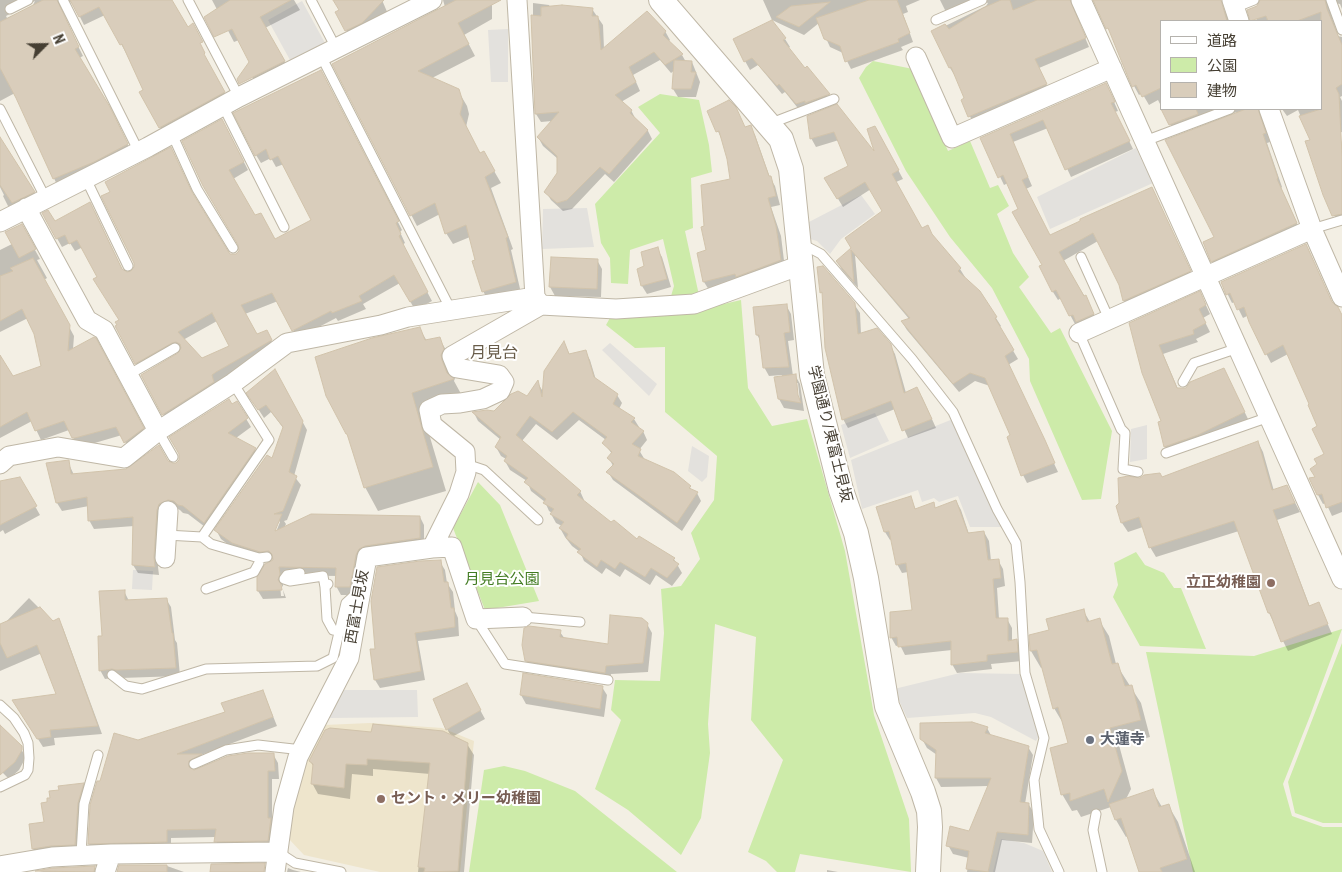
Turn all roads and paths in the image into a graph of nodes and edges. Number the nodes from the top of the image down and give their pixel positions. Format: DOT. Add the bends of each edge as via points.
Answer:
graph roads {
  1 [pos="28,0"];
  2 [pos="63,0"];
  3 [pos="188,0"];
  4 [pos="311,0"];
  5 [pos="432,0"];
  6 [pos="517,0"];
  7 [pos="661,0"];
  8 [pos="982,0"];
  9 [pos="1081,0"];
  10 [pos="1254,0"];
  11 [pos="1331,0"];
  12 [pos="10,9"];
  13 [pos="1235,10"];
  14 [pos="936,20"];
  15 [pos="1342,30"];
  16 [pos="328,52"];
  17 [pos="916,57"];
  18 [pos="1112,68"];
  19 [pos="834,99"];
  20 [pos="231,101"];
  21 [pos="0,109"];
  22 [pos="1227,110"];
  23 [pos="1270,110"];
  24 [pos="769,124"];
  25 [pos="172,134"];
  26 [pos="1145,141"];
  27 [pos="139,152"];
  28 [pos="86,179"];
  29 [pos="46,199"];
  30 [pos="26,208"];
  31 [pos="1342,220"];
  32 [pos="0,222"];
  33 [pos="284,227"];
  34 [pos="1312,229"];
  35 [pos="233,248"];
  36 [pos="800,254"];
  37 [pos="1081,257"];
  38 [pos="128,266"];
  39 [pos="1206,276"];
  40 [pos="1342,297"];
  41 [pos="538,301"];
  42 [pos="452,310"];
  43 [pos="1109,319"];
  44 [pos="1078,333"];
  45 [pos="175,348"];
  46 [pos="1238,348"];
  47 [pos="128,375"];
  48 [pos="1184,382"];
  49 [pos="233,383"];
  50 [pos="1269,417"];
  51 [pos="158,431"];
  52 [pos="1166,454"];
  53 [pos="173,457"];
  54 [pos="0,464"];
  55 [pos="466,464"];
  56 [pos="1138,472"];
  57 [pos="168,511"];
  58 [pos="538,520"];
  59 [pos="166,535"];
  60 [pos="202,537"];
  61 [pos="432,548"];
  62 [pos="165,558"];
  63 [pos="300,573"];
  64 [pos="1342,579"];
  65 [pos="206,589"];
  66 [pos="362,589"];
  67 [pos="523,618"];
  68 [pos="476,619"];
  69 [pos="580,622"];
  70 [pos="340,631"];
  71 [pos="112,675"];
  72 [pos="608,680"];
  73 [pos="0,704"];
  74 [pos="302,750"];
  75 [pos="98,755"];
  76 [pos="194,764"];
  77 [pos="0,786"];
  78 [pos="1096,814"];
  79 [pos="278,852"];
  80 [pos="81,854"];
  81 [pos="111,854"];
  82 [pos="0,866"];
  83 [pos="105,872"];
  84 [pos="275,872"];
  85 [pos="341,872"];
  86 [pos="928,872"];
  87 [pos="1058,872"];
  88 [pos="1102,872"];
  1 -- 12 [label="lane"];
  2 -- 27 [label="lane"];
  3 -- 20 [label="lane"];
  4 -- 16 [label="lane"];
  5 -- 16 [label="street"];
  6 -- 41 [label="street"];
  7 -- 24 [label="street, 学園通り/東富士見坂"];
  8 -- 14 [label="lane"];
  9 -- 18 [label="street"];
  10 -- 13 [label="lane"];
  11 -- 15 [label="lane"];
  16 -- 20 [label="street"];
  16 -- 42 [label="lane"];
  17 -- 18 [label="street" via="952,138"];
  18 -- 26 [label="street"];
  19 -- 24 [label="lane"];
  20 -- 25 [label="street"];
  20 -- 33 [label="lane"];
  21 -- 29 [label="lane"];
  22 -- 26 [label="lane"];
  23 -- 34 [label="street"];
  24 -- 36 [label="street, 学園通り/東富士見坂" via="781,139 791,169"];
  25 -- 27 [label="street"];
  25 -- 35 [label="lane" via="197,189"];
  26 -- 39 [label="street"];
  27 -- 28 [label="street"];
  28 -- 29 [label="street"];
  28 -- 38 [label="lane"];
  29 -- 30 [label="street"];
  30 -- 32 [label="street"];
  30 -- 47 [label="street" via="87,320 104,330"];
  31 -- 34 [label="lane"];
  34 -- 39 [label="street"];
  34 -- 40 [label="street"];
  36 -- 41 [label="street" via="694,304 616,309"];
  36 -- 86 [label="street, 学園通り/東富士見坂" via="812,375 841,490 856,533 887,706 929,811"];
  36 -- 87 [label="lane" via="822,254 953,412 1016,544 1025,673 1044,738 1034,780 1039,829"];
  37 -- 43 [label="lane"];
  39 -- 43 [label="street"];
  39 -- 46 [label="street"];
  41 -- 42 [label="street"];
  41 -- 55 [label="street" via="452,356 457,368 498,374 504,382 500,391 483,399 442,404 429,410 432,425 465,452"];
  42 -- 49 [label="street" via="287,343"];
  43 -- 44 [label="street"];
  44 -- 56 [label="lane" via="1125,433 1123,469"];
  45 -- 47 [label="lane"];
  46 -- 48 [label="lane" via="1194,364"];
  46 -- 50 [label="street"];
  47 -- 51 [label="street"];
  49 -- 51 [label="street"];
  49 -- 60 [label="lane" via="269,440"];
  50 -- 52 [label="lane"];
  50 -- 64 [label="street"];
  51 -- 53 [label="lane"];
  51 -- 54 [label="street" via="124,458 58,447 10,456"];
  55 -- 58 [label="lane" via="484,470"];
  55 -- 61 [label="street" via="459,494"];
  57 -- 59 [label="street"];
  59 -- 60 [label="lane"];
  59 -- 62 [label="street"];
  60 -- 65 [label="lane" via="211,544 263,557 254,572"];
  61 -- 66 [label="street, 西富士見坂" via="367,557"];
  61 -- 68 [label="street" via="452,547"];
  63 -- 70 [label="lane" via="287,575 284,579 323,576 327,585 327,619 333,630"];
  66 -- 70 [label="lane" via="346,602"];
  66 -- 74 [label="street, 西富士見坂" via="349,658"];
  67 -- 68 [label="street"];
  67 -- 69 [label="lane"];
  68 -- 72 [label="lane" via="505,664"];
  70 -- 71 [label="lane" via="333,658 317,666 206,669 142,689 126,686"];
  73 -- 77 [label="lane" via="24,733 32,769"];
  74 -- 76 [label="lane" via="258,745 226,750"];
  74 -- 79 [label="street, 西富士見坂" via="284,806"];
  75 -- 80 [label="lane" via="84,804"];
  78 -- 88 [label="lane" via="1094,830"];
  79 -- 81 [label="street"];
  79 -- 84 [label="street, 西富士見坂"];
  79 -- 85 [label="lane" via="295,863"];
  80 -- 81 [label="street"];
  80 -- 82 [label="street"];
  81 -- 83 [label="street"];
}
